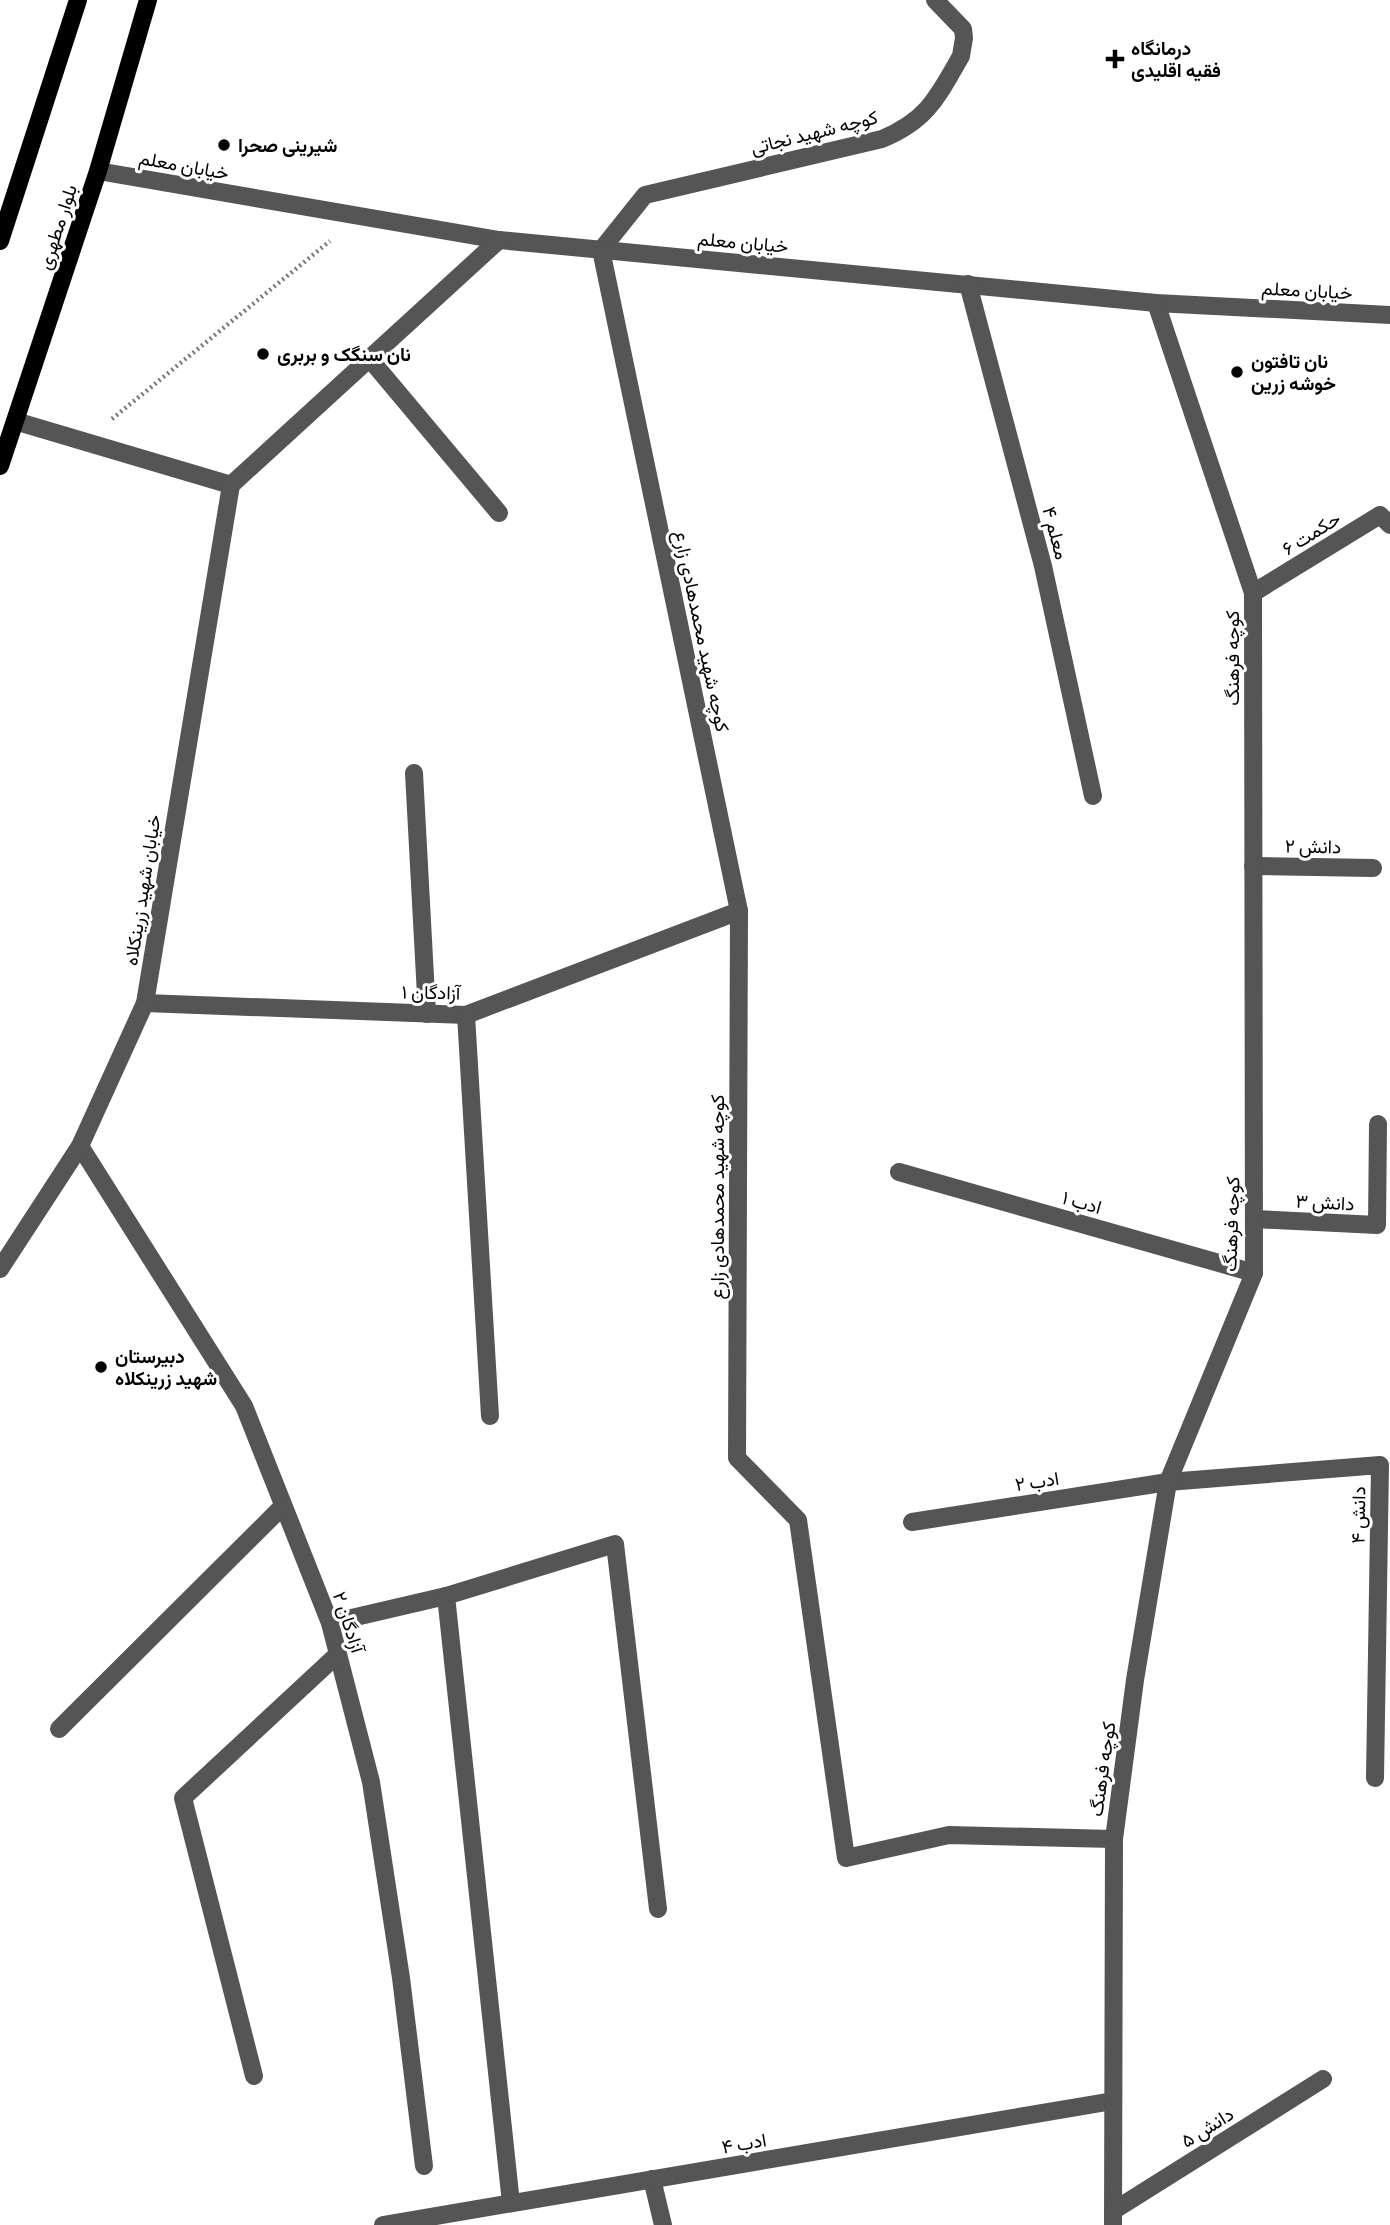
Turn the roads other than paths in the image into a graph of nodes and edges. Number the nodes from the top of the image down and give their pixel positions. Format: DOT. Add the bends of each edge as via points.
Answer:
graph roads {
  1 [pos="78,0"];
  2 [pos="148,0"];
  3 [pos="935,0"];
  4 [pos="98,172"];
  5 [pos="499,240"];
  6 [pos="0,241"];
  7 [pos="601,250"];
  8 [pos="968,284"];
  9 [pos="1156,303"];
  10 [pos="1390,315"];
  11 [pos="369,358"];
  12 [pos="15,421"];
  13 [pos="0,466"];
  14 [pos="232,485"];
  15 [pos="499,513"];
  16 [pos="1390,525"];
  17 [pos="1253,593"];
  18 [pos="414,773"];
  19 [pos="1093,796"];
  20 [pos="1253,866"];
  21 [pos="1373,868"];
  22 [pos="739,911"];
  23 [pos="145,1003"];
  24 [pos="427,1014"];
  25 [pos="466,1015"];
  26 [pos="1378,1124"];
  27 [pos="80,1146"];
  28 [pos="899,1172"];
  29 [pos="1254,1219"];
  30 [pos="0,1269"];
  31 [pos="1254,1273"];
  32 [pos="490,1416"];
  33 [pos="1168,1482"];
  34 [pos="284,1506"];
  35 [pos="912,1522"];
  36 [pos="446,1596"];
  37 [pos="330,1623"];
  38 [pos="338,1654"];
  39 [pos="59,1729"];
  40 [pos="1375,1778"];
  41 [pos="1114,1839"];
  42 [pos="658,1909"];
  43 [pos="254,2076"];
  44 [pos="1323,2079"];
  45 [pos="1113,2101"];
  46 [pos="424,2166"];
  47 [pos="652,2179"];
  48 [pos="511,2203"];
  49 [pos="1113,2218"];
  50 [pos="383,2225"];
  51 [pos="663,2225"];
  1 -- 6 [label="main road"];
  2 -- 4 [label="main road, بلوار مطهری"];
  3 -- 7 [label="street, کوچه شهید نجاتی" via="963,29 963,48 933,103 906,129 882,139 645,195"];
  4 -- 5 [label="street, خیابان معلم"];
  4 -- 12 [label="main road, بلوار مطهری"];
  5 -- 7 [label="street, خیابان معلم"];
  5 -- 11 [label="street"];
  7 -- 8 [label="street, خیابان معلم"];
  7 -- 22 [label="street, کوچه شهید محمدهادی زارع"];
  8 -- 9 [label="street, خیابان معلم"];
  8 -- 19 [label="street, معلم ۴" via="1043,566"];
  9 -- 10 [label="street, خیابان معلم"];
  9 -- 17 [label="street, کوچه فرهنگ"];
  11 -- 14 [label="street"];
  11 -- 15 [label="street"];
  12 -- 13 [label="main road, بلوار مطهری"];
  12 -- 14 [label="street"];
  14 -- 23 [label="street, خیابان شهید زرینکلاه"];
  16 -- 17 [label="street, حکمت ۶" via="1380,515"];
  17 -- 20 [label="street, کوچه فرهنگ"];
  18 -- 24 [label="street"];
  20 -- 21 [label="street, دانش ۲"];
  20 -- 29 [label="street, کوچه فرهنگ"];
  22 -- 25 [label="street, آزادگان ۱"];
  22 -- 41 [label="street, کوچه شهید محمدهادی زارع" via="737,1458 798,1520 846,1858 950,1835"];
  23 -- 24 [label="street, آزادگان ۱"];
  23 -- 27 [label="street, خیابان شهید زرینکلاه"];
  24 -- 25 [label="street, آزادگان ۱"];
  25 -- 32 [label="street"];
  26 -- 29 [label="street, دانش ۳" via="1377,1225"];
  27 -- 30 [label="street, خیابان شهید زرینکلاه"];
  27 -- 34 [label="street, آزادگان ۲" via="244,1406"];
  28 -- 31 [label="street, ادب ۱"];
  29 -- 31 [label="street, کوچه فرهنگ"];
  31 -- 33 [label="street, کوچه فرهنگ"];
  33 -- 35 [label="street, ادب ۲"];
  33 -- 40 [label="street, دانش ۴" via="1380,1465"];
  33 -- 41 [label="street, کوچه فرهنگ"];
  34 -- 37 [label="street, آزادگان ۲"];
  34 -- 39 [label="street"];
  36 -- 37 [label="street"];
  36 -- 42 [label="street" via="615,1544"];
  36 -- 48 [label="street"];
  37 -- 38 [label="street, آزادگان ۲"];
  38 -- 43 [label="street" via="183,1798"];
  38 -- 46 [label="street, آزادگان ۲" via="371,1782"];
  41 -- 45 [label="street, کوچه فرهنگ"];
  44 -- 49 [label="street, دانش ۵"];
  45 -- 47 [label="street, ادب ۴"];
  45 -- 49 [label="street, کوچه فرهنگ"];
  47 -- 48 [label="street, ادب ۴"];
  47 -- 51 [label="street"];
  48 -- 50 [label="street, ادب ۴"];
}
